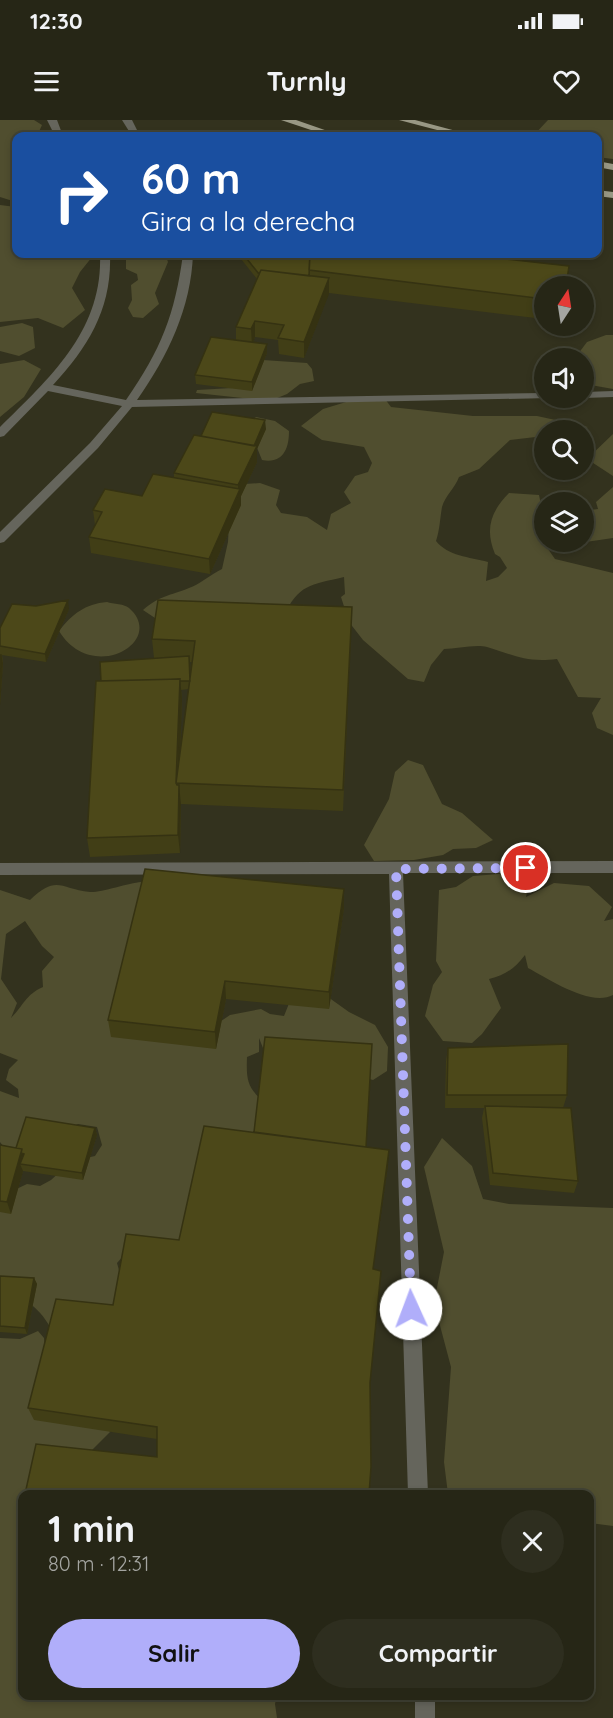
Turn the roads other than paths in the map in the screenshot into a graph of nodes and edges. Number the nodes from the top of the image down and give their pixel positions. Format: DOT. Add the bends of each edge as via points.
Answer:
graph roads {
  1 [pos="286,120"];
  2 [pos="404,120"];
  3 [pos="324,132"];
  4 [pos="454,132"];
  5 [pos="106,258"];
  6 [pos="188,258"];
  7 [pos="47,387"];
  8 [pos="613,394"];
  9 [pos="594,395"];
  10 [pos="534,396"];
  11 [pos="130,404"];
  12 [pos="0,433"];
  13 [pos="0,539"];
  14 [pos="613,867"];
  15 [pos="0,869"];
  16 [pos="396,869"];
  17 [pos="418,1490"];
  18 [pos="425,1700"];
  19 [pos="426,1718"];
  1 -- 3 [label="main road"];
  2 -- 4 [label="main road"];
  5 -- 7 [label="street" via="108,267 101,303 79,347"];
  6 -- 11 [label="street" via="187,282 171,336"];
  7 -- 11 [label="street"];
  7 -- 12 [label="street"];
  8 -- 9 [label="street"];
  10 -- 11 [label="street"];
  11 -- 13 [label="street"];
  14 -- 16 [label="street"];
  15 -- 16 [label="street"];
  16 -- 17 [label="street"];
  18 -- 19 [label="street"];
}
